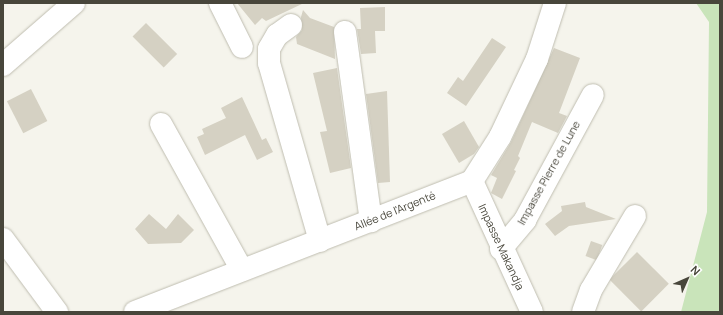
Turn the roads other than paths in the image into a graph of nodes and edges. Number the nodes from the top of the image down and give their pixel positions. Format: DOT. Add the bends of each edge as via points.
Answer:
graph roads {
  1 [pos="74,3"];
  2 [pos="220,3"];
  3 [pos="555,3"];
  4 [pos="291,25"];
  5 [pos="345,32"];
  6 [pos="242,47"];
  7 [pos="3,65"];
  8 [pos="593,95"];
  9 [pos="161,124"];
  10 [pos="472,181"];
  11 [pos="635,216"];
  12 [pos="372,221"];
  13 [pos="3,239"];
  14 [pos="320,241"];
  15 [pos="501,249"];
  16 [pos="242,270"];
  17 [pos="57,312"];
  18 [pos="135,312"];
  19 [pos="532,312"];
  20 [pos="583,312"];
  1 -- 7 [label="street"];
  2 -- 6 [label="street"];
  3 -- 10 [label="street" via="537,59 500,137"];
  4 -- 14 [label="street" via="277,35 269,49 269,63"];
  5 -- 12 [label="street"];
  8 -- 15 [label="street, Impasse Pierre de Lune" via="525,220"];
  9 -- 16 [label="street"];
  10 -- 12 [label="street, Allée de l'Argenté"];
  10 -- 15 [label="street, Impasse Makandja"];
  11 -- 20 [label="street" via="591,290"];
  12 -- 14 [label="street, Allée de l'Argenté"];
  13 -- 17 [label="street"];
  14 -- 16 [label="street, Allée de l'Argenté"];
  15 -- 19 [label="street, Impasse Makandja"];
  16 -- 18 [label="street, Allée de l'Argenté"];
}
